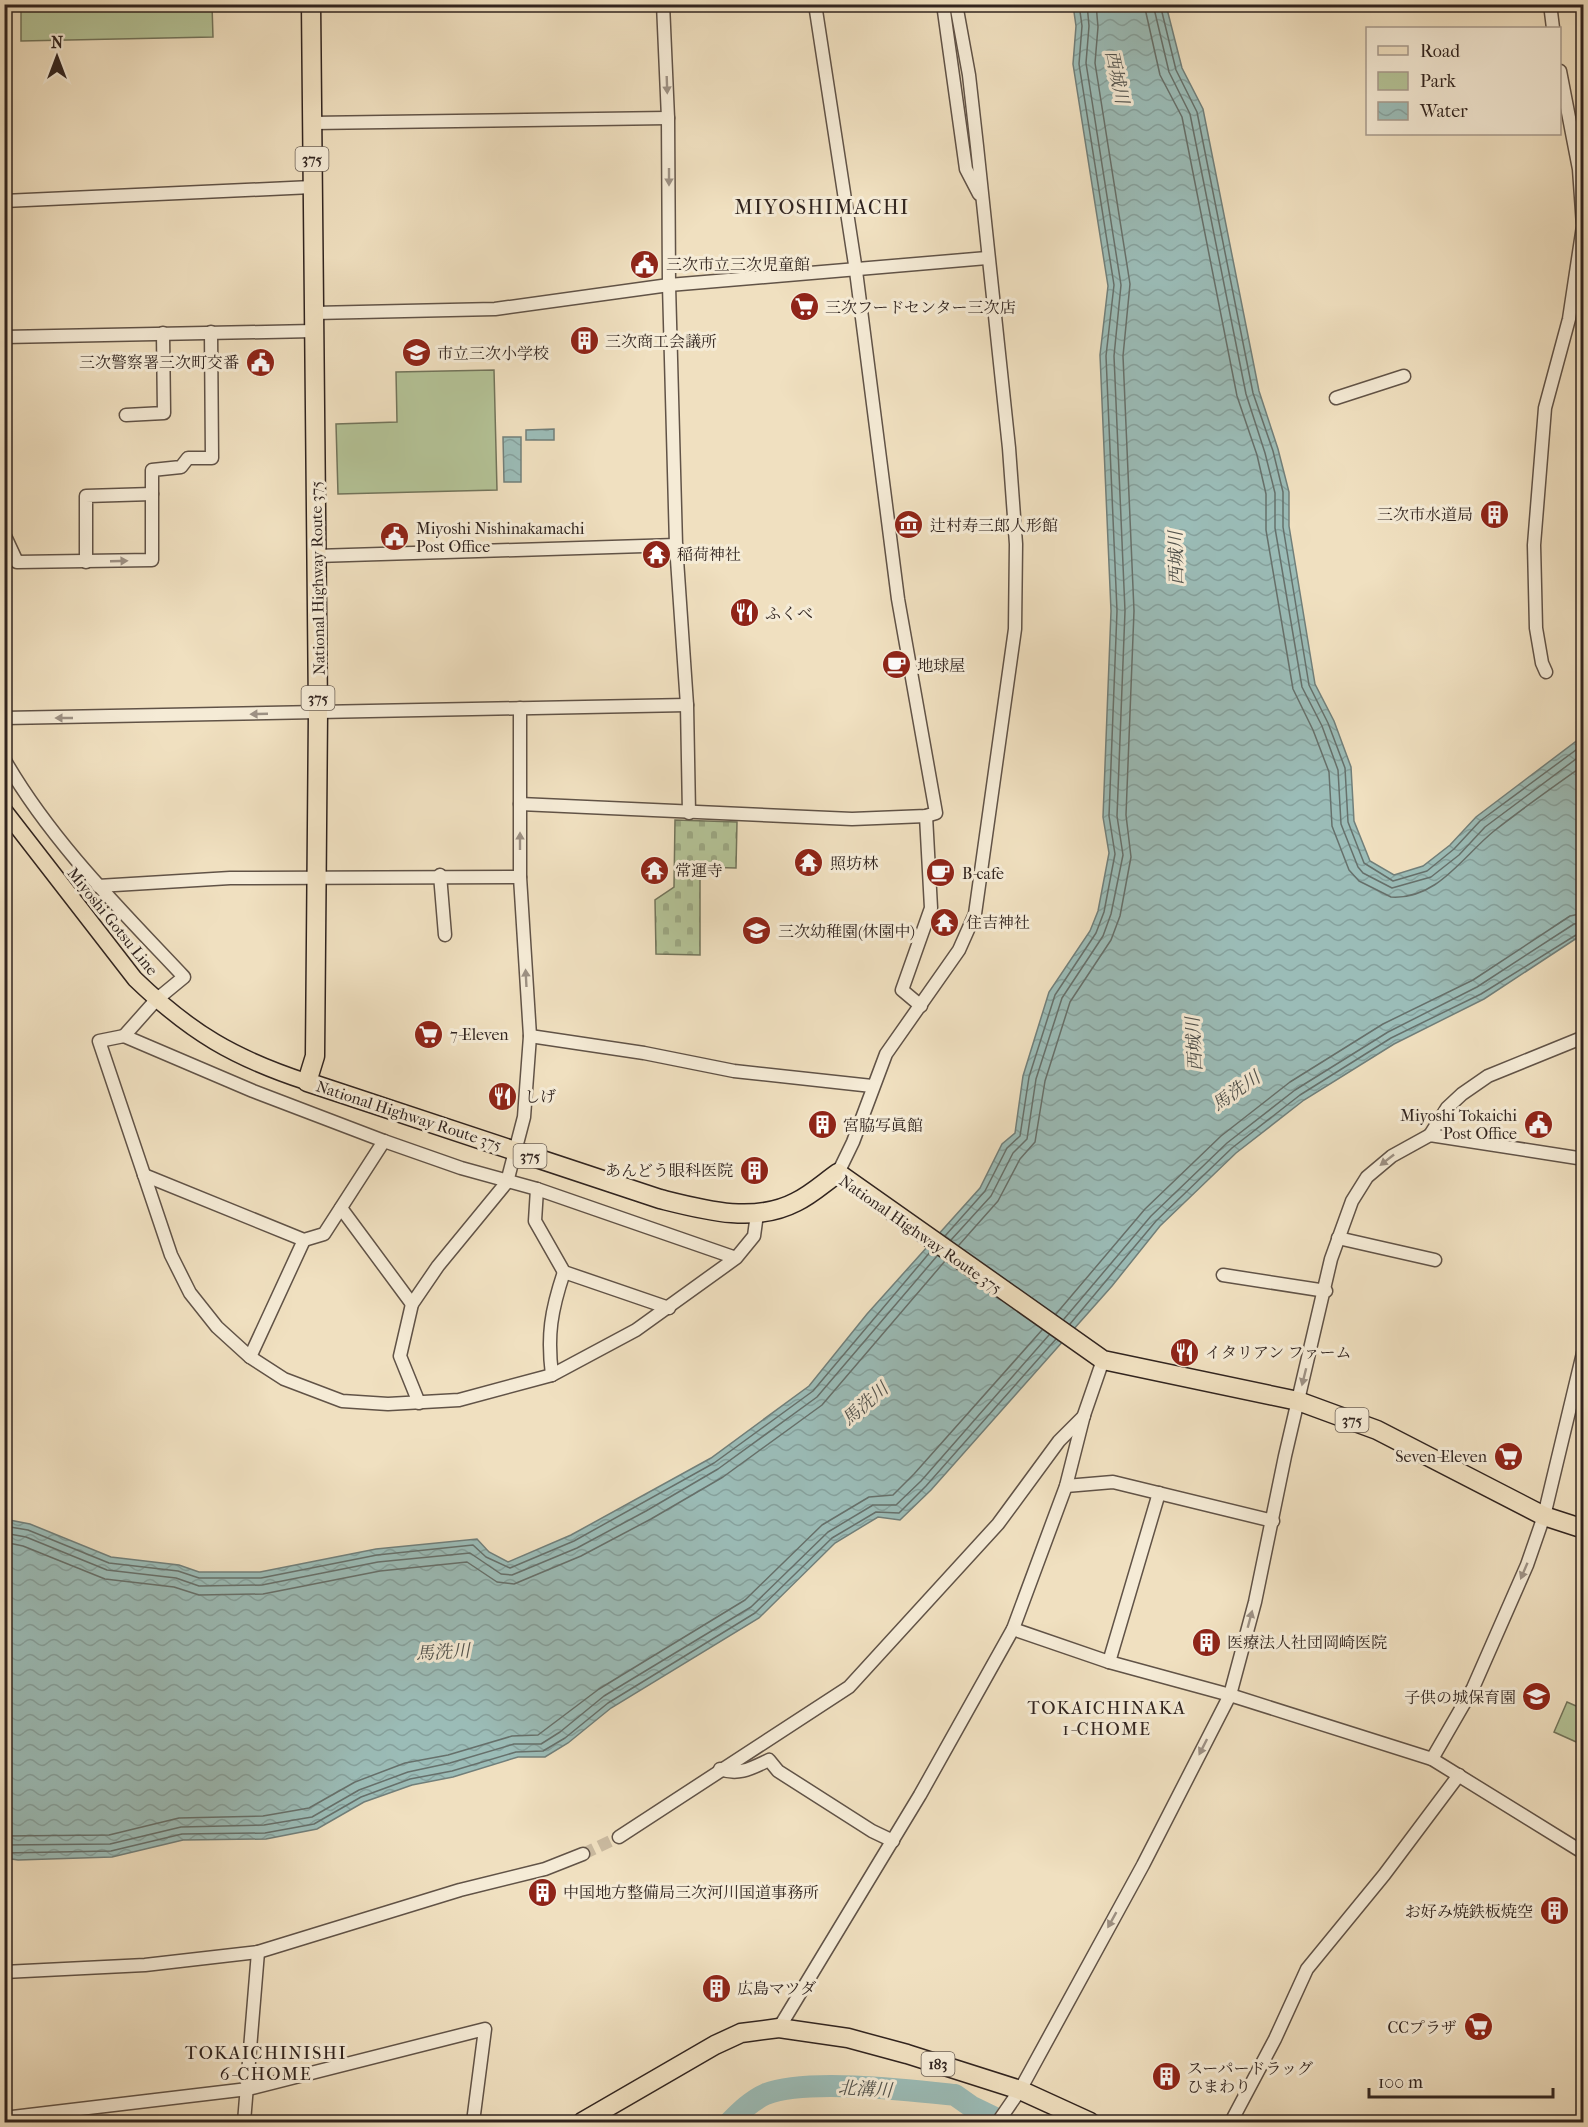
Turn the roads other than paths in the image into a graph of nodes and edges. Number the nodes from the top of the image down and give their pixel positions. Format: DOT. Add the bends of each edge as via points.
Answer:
graph roads {
  1 [pos="310,4"];
  2 [pos="663,4"];
  3 [pos="815,4"];
  4 [pos="943,4"];
  5 [pos="956,4"];
  6 [pos="1550,4"];
  7 [pos="1553,27"];
  8 [pos="1561,76"];
  9 [pos="668,118"];
  10 [pos="312,123"];
  11 [pos="312,187"];
  12 [pos="983,200"];
  13 [pos="4,201"];
  14 [pos="987,258"];
  15 [pos="856,271"];
  16 [pos="669,285"];
  17 [pos="314,322"];
  18 [pos="211,332"];
  19 [pos="163,333"];
  20 [pos="4,337"];
  21 [pos="1404,376"];
  22 [pos="1336,398"];
  23 [pos="126,415"];
  24 [pos="152,494"];
  25 [pos="4,534"];
  26 [pos="676,545"];
  27 [pos="316,556"];
  28 [pos="86,562"];
  29 [pos="1546,672"];
  30 [pos="687,705"];
  31 [pos="520,708"];
  32 [pos="318,712"];
  33 [pos="4,718"];
  34 [pos="4,759"];
  35 [pos="520,804"];
  36 [pos="4,810"];
  37 [pos="689,813"];
  38 [pos="926,816"];
  39 [pos="440,875"];
  40 [pos="520,877"];
  41 [pos="317,878"];
  42 [pos="98,886"];
  43 [pos="445,935"];
  44 [pos="156,1000"];
  45 [pos="921,1006"];
  46 [pos="124,1036"];
  47 [pos="530,1036"];
  48 [pos="1584,1037"];
  49 [pos="307,1082"];
  50 [pos="872,1086"];
  51 [pos="1430,1135"];
  52 [pos="384,1141"];
  53 [pos="515,1151"];
  54 [pos="1584,1159"];
  55 [pos="838,1173"];
  56 [pos="144,1175"];
  57 [pos="507,1182"];
  58 [pos="537,1189"];
  59 [pos="341,1208"];
  60 [pos="757,1214"];
  61 [pos="1338,1238"];
  62 [pos="304,1239"];
  63 [pos="736,1258"];
  64 [pos="1435,1260"];
  65 [pos="564,1272"];
  66 [pos="1223,1275"];
  67 [pos="1326,1291"];
  68 [pos="412,1304"];
  69 [pos="669,1308"];
  70 [pos="1584,1349"];
  71 [pos="250,1358"];
  72 [pos="1103,1360"];
  73 [pos="552,1376"];
  74 [pos="1298,1401"];
  75 [pos="419,1403"];
  76 [pos="1084,1415"];
  77 [pos="1066,1486"];
  78 [pos="1159,1493"];
  79 [pos="1544,1516"];
  80 [pos="1273,1521"];
  81 [pos="1584,1529"];
  82 [pos="1013,1629"];
  83 [pos="1109,1662"];
  84 [pos="1230,1695"];
  85 [pos="1432,1759"];
  86 [pos="720,1769"];
  87 [pos="1459,1774"];
  88 [pos="619,1837"];
  89 [pos="893,1841"];
  90 [pos="1584,1853"];
  91 [pos="583,1854"];
  92 [pos="258,1952"];
  93 [pos="4,1972"];
  94 [pos="779,2028"];
  95 [pos="248,2089"];
  96 [pos="1020,2090"];
  97 [pos="4,2118"];
  98 [pos="244,2122"];
  99 [pos="473,2122"];
  100 [pos="582,2122"];
  101 [pos="998,2122"];
  102 [pos="1090,2122"];
  103 [pos="1231,2122"];
  1 -- 10 [label="highway, National Highway Route 375 / 375"];
  2 -- 9 [label="street, one-way"];
  3 -- 15 [label="street"];
  4 -- 12 [label="street" via="966,169"];
  5 -- 12 [label="street" via="969,75"];
  6 -- 7 [label="street"];
  8 -- 29 [label="street" via="1579,169 1583,226 1569,319 1545,408 1534,545 1536,627"];
  9 -- 10 [label="street"];
  9 -- 16 [label="street, one-way"];
  10 -- 11 [label="highway, National Highway Route 375 / 375"];
  11 -- 13 [label="street"];
  11 -- 17 [label="highway, National Highway Route 375 / 375"];
  12 -- 14 [label="street"];
  14 -- 15 [label="street"];
  14 -- 45 [label="street" via="1009,448 1016,544 1015,629 975,914 959,950"];
  15 -- 16 [label="street"];
  15 -- 38 [label="street" via="898,598 936,813"];
  16 -- 17 [label="street" via="495,309"];
  16 -- 26 [label="street"];
  17 -- 18 [label="street"];
  17 -- 27 [label="highway, National Highway Route 375 / 375"];
  18 -- 19 [label="street"];
  18 -- 24 [label="street" via="212,458 188,458 181,468 152,470"];
  19 -- 20 [label="street"];
  19 -- 23 [label="street" via="164,413"];
  21 -- 22 [label="street"];
  28 -- 24 [label="street, one-way" via="152,560"];
  24 -- 28 [label="street" via="86,496"];
  25 -- 28 [label="street" via="17,562"];
  26 -- 27 [label="street"];
  26 -- 30 [label="street"];
  27 -- 32 [label="highway, National Highway Route 375 / 375"];
  30 -- 31 [label="street"];
  30 -- 37 [label="street"];
  31 -- 32 [label="street"];
  31 -- 35 [label="street"];
  32 -- 33 [label="street, one-way"];
  32 -- 41 [label="highway, National Highway Route 375 / 375"];
  34 -- 42 [label="street" via="21,788"];
  35 -- 37 [label="street"];
  40 -- 35 [label="street, one-way"];
  36 -- 44 [label="main road, Miyoshi Gotsu Line" via="135,980"];
  37 -- 38 [label="street" via="852,819"];
  38 -- 45 [label="street" via="931,908 902,990"];
  39 -- 40 [label="street"];
  39 -- 41 [label="street"];
  39 -- 43 [label="street"];
  47 -- 40 [label="street, one-way"];
  41 -- 42 [label="street" via="230,878"];
  41 -- 49 [label="highway, National Highway Route 375 / 375" via="315,1056"];
  42 -- 44 [label="street" via="184,977"];
  44 -- 46 [label="street"];
  44 -- 49 [label="main road, Miyoshi Gotsu Line" via="232,1054"];
  45 -- 50 [label="street" via="886,1054"];
  46 -- 52 [label="street"];
  46 -- 56 [label="street" via="99,1041"];
  47 -- 50 [label="street" via="734,1071"];
  47 -- 53 [label="street" via="525,1117"];
  48 -- 51 [label="street" via="1488,1076 1448,1108"];
  49 -- 53 [label="highway, National Highway Route 375 / 375"];
  50 -- 55 [label="street"];
  51 -- 54 [label="street"];
  51 -- 61 [label="street, one-way" via="1392,1156 1368,1177 1352,1201"];
  52 -- 57 [label="street"];
  52 -- 59 [label="street"];
  53 -- 57 [label="street"];
  53 -- 60 [label="highway, National Highway Route 375 / 375" via="660,1199 711,1211"];
  55 -- 60 [label="highway, National Highway Route 375 / 375" via="796,1202"];
  55 -- 72 [label="highway, National Highway Route 375 / 375"];
  56 -- 62 [label="street"];
  56 -- 71 [label="street" via="171,1255 190,1293 217,1328"];
  57 -- 58 [label="street"];
  57 -- 68 [label="street"];
  58 -- 63 [label="street"];
  58 -- 65 [label="street" via="535,1221"];
  59 -- 62 [label="street" via="324,1234"];
  59 -- 68 [label="street"];
  60 -- 63 [label="street" via="754,1236"];
  61 -- 64 [label="street"];
  61 -- 67 [label="street"];
  62 -- 71 [label="street"];
  63 -- 69 [label="street"];
  65 -- 69 [label="street"];
  65 -- 73 [label="street" via="552,1308 548,1342"];
  66 -- 67 [label="street"];
  67 -- 74 [label="street, one-way"];
  68 -- 75 [label="street" via="400,1356"];
  69 -- 73 [label="street" via="591,1357"];
  70 -- 79 [label="street"];
  71 -- 75 [label="street" via="284,1378 342,1401"];
  72 -- 74 [label="highway, National Highway Route 375 / 375"];
  72 -- 76 [label="street"];
  73 -- 75 [label="street" via="459,1400"];
  74 -- 79 [label="highway, National Highway Route 375 / 375" via="1377,1430"];
  74 -- 80 [label="street"];
  76 -- 77 [label="street"];
  76 -- 86 [label="street" via="1059,1441 998,1524 849,1687"];
  77 -- 78 [label="street" via="1113,1482"];
  77 -- 82 [label="street"];
  78 -- 80 [label="street"];
  78 -- 83 [label="street"];
  79 -- 81 [label="highway, National Highway Route 375 / 375"];
  79 -- 85 [label="street, one-way" via="1527,1566 1473,1688"];
  84 -- 80 [label="street, one-way"];
  82 -- 83 [label="street"];
  82 -- 89 [label="street"];
  83 -- 84 [label="street"];
  84 -- 85 [label="street"];
  84 -- 96 [label="street, one-way"];
  85 -- 87 [label="street"];
  86 -- 88 [label="street"];
  86 -- 89 [label="street" via="744,1772 770,1760 778,1771"];
  87 -- 90 [label="street"];
  87 -- 103 [label="street" via="1307,1969"];
  89 -- 94 [label="street"];
  91 -- 92 [label="street" via="545,1869 460,1890"];
  92 -- 93 [label="street" via="145,1965"];
  92 -- 95 [label="street"];
  94 -- 96 [label="highway, 183" via="848,2038"];
  94 -- 100 [label="highway, 183" via="741,2033 715,2045"];
  95 -- 97 [label="street"];
  95 -- 98 [label="street"];
  95 -- 99 [label="street" via="484,2029"];
  96 -- 101 [label="street"];
  96 -- 102 [label="highway, 183"];
}
